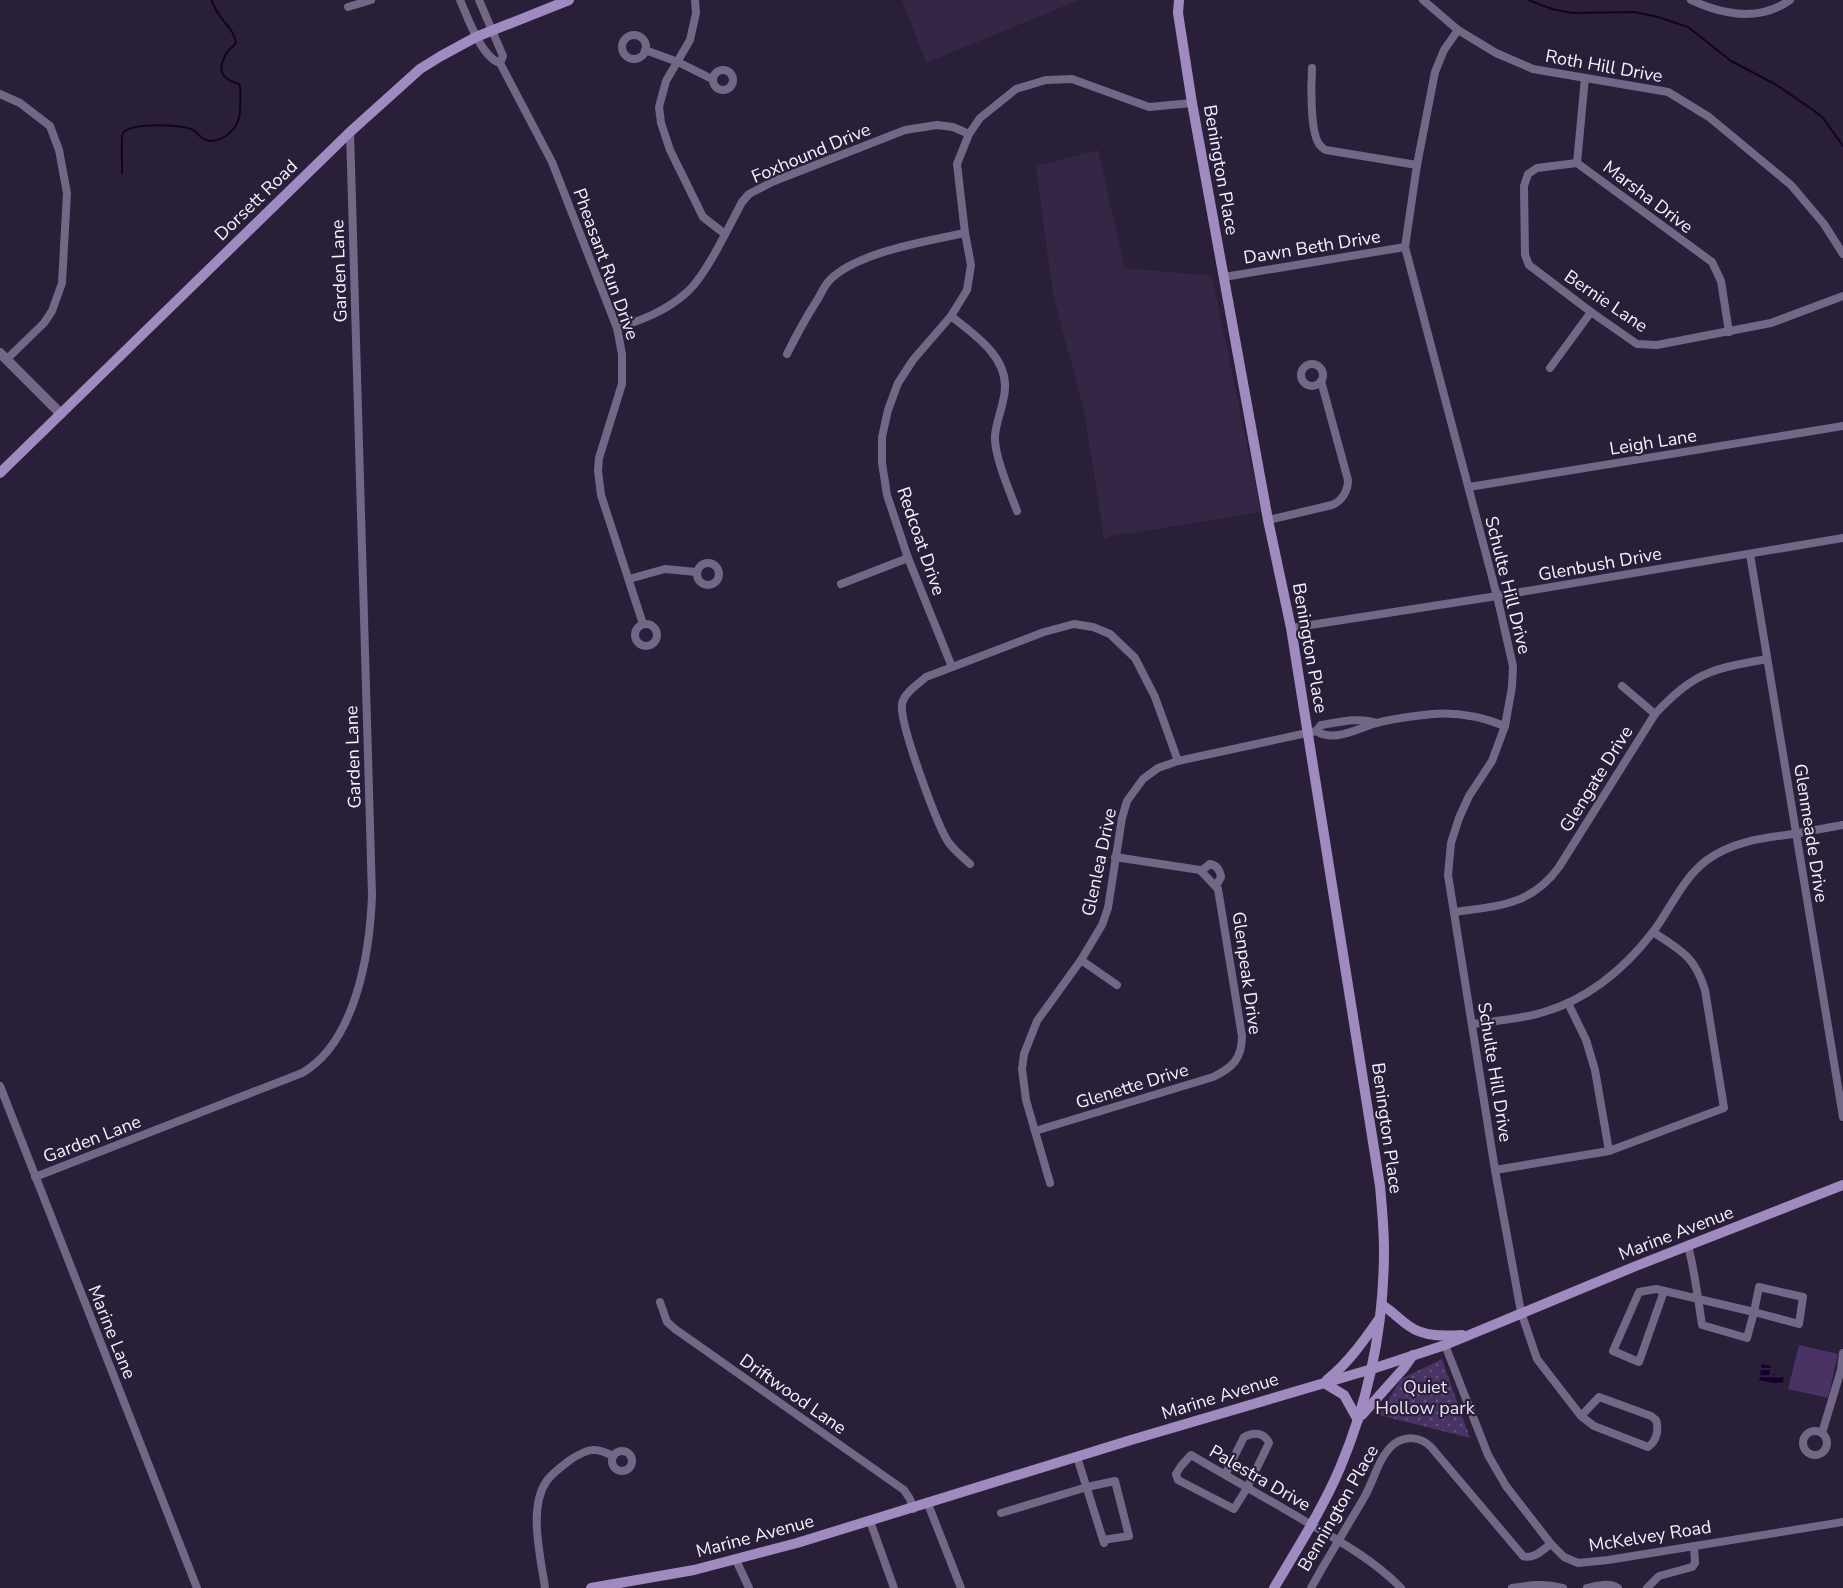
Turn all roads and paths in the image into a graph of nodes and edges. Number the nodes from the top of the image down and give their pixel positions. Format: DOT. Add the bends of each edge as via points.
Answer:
graph roads {
  1 [pos="371,0"];
  2 [pos="460,0"];
  3 [pos="479,0"];
  4 [pos="569,0"];
  5 [pos="695,0"];
  6 [pos="1179,0"];
  7 [pos="1424,0"];
  8 [pos="1691,0"];
  9 [pos="1790,0"];
  10 [pos="348,7"];
  11 [pos="493,30"];
  12 [pos="1458,30"];
  13 [pos="476,37"];
  14 [pos="645,50"];
  15 [pos="678,62"];
  16 [pos="500,63"];
  17 [pos="1312,68"];
  18 [pos="1585,78"];
  19 [pos="712,80"];
  20 [pos="0,94"];
  21 [pos="1192,103"];
  22 [pos="350,132"];
  23 [pos="969,134"];
  24 [pos="1577,163"];
  25 [pos="1417,165"];
  26 [pos="965,233"];
  27 [pos="725,234"];
  28 [pos="1405,247"];
  29 [pos="1843,254"];
  30 [pos="1224,277"];
  31 [pos="1843,296"];
  32 [pos="1591,312"];
  33 [pos="951,316"];
  34 [pos="617,328"];
  35 [pos="1729,332"];
  36 [pos="787,354"];
  37 [pos="3,356"];
  38 [pos="1550,368"];
  39 [pos="1321,381"];
  40 [pos="61,414"];
  41 [pos="1843,426"];
  42 [pos="0,473"];
  43 [pos="1468,487"];
  44 [pos="1017,512"];
  45 [pos="1268,520"];
  46 [pos="1843,538"];
  47 [pos="1750,554"];
  48 [pos="908,558"];
  49 [pos="696,572"];
  50 [pos="629,579"];
  51 [pos="841,584"];
  52 [pos="1497,596"];
  53 [pos="643,624"];
  54 [pos="1291,628"];
  55 [pos="1766,659"];
  56 [pos="952,667"];
  57 [pos="1622,686"];
  58 [pos="1654,714"];
  59 [pos="1377,723"];
  60 [pos="1505,726"];
  61 [pos="1312,732"];
  62 [pos="1178,760"];
  63 [pos="1843,825"];
  64 [pos="1795,833"];
  65 [pos="1115,857"];
  66 [pos="970,864"];
  67 [pos="1201,871"];
  68 [pos="1216,886"];
  69 [pos="1454,912"];
  70 [pos="1653,932"];
  71 [pos="1081,960"];
  72 [pos="1117,986"];
  73 [pos="1568,1004"];
  74 [pos="1472,1024"];
  75 [pos="1234,1064"];
  76 [pos="0,1086"];
  77 [pos="1843,1117"];
  78 [pos="1035,1131"];
  79 [pos="1609,1151"];
  80 [pos="1495,1170"];
  81 [pos="35,1177"];
  82 [pos="1050,1183"];
  83 [pos="1843,1185"];
  84 [pos="1688,1246"];
  85 [pos="1664,1291"];
  86 [pos="1698,1300"];
  87 [pos="660,1302"];
  88 [pos="1382,1305"];
  89 [pos="1521,1312"];
  90 [pos="1754,1312"];
  91 [pos="1381,1317"];
  92 [pos="1467,1335"];
  93 [pos="1445,1345"];
  94 [pos="1843,1354"];
  95 [pos="1413,1355"];
  96 [pos="1372,1369"];
  97 [pos="1324,1383"];
  98 [pos="1581,1416"];
  99 [pos="1359,1420"];
  100 [pos="1821,1433"];
  101 [pos="613,1456"];
  102 [pos="1077,1457"];
  103 [pos="1225,1475"];
  104 [pos="1087,1487"];
  105 [pos="1247,1488"];
  106 [pos="928,1504"];
  107 [pos="913,1509"];
  108 [pos="1001,1513"];
  109 [pos="870,1521"];
  110 [pos="1843,1522"];
  111 [pos="1311,1525"];
  112 [pos="1338,1539"];
  113 [pos="1551,1544"];
  114 [pos="1694,1546"];
  115 [pos="736,1560"];
  116 [pos="197,1588"];
  117 [pos="545,1588"];
  118 [pos="591,1588"];
  119 [pos="749,1588"];
  120 [pos="894,1588"];
  121 [pos="960,1588"];
  122 [pos="1274,1588"];
  123 [pos="1311,1588"];
  124 [pos="1401,1588"];
  125 [pos="1512,1588"];
  126 [pos="1563,1588"];
  127 [pos="1587,1588"];
  128 [pos="1617,1588"];
  129 [pos="1647,1588"];
  1 -- 10 [label="street"];
  2 -- 13 [label="street, Pheasant Run Drive"];
  3 -- 11 [label="street, Pheasant Run Drive"];
  4 -- 11 [label="main road, Dorsett Road"];
  5 -- 15 [label="street" via="690,40"];
  6 -- 21 [label="main road, Benington Place"];
  7 -- 12 [label="street, Roth Hill Drive"];
  8 -- 9 [label="street" via="1709,9 1741,15 1757,14"];
  11 -- 13 [label="main road, Dorsett Road"];
  11 -- 16 [label="street, Pheasant Run Drive" via="502,57"];
  12 -- 18 [label="street, Roth Hill Drive" via="1533,69"];
  12 -- 25 [label="street, Schulte Hill Drive" via="1443,50 1435,72"];
  13 -- 16 [label="street, Pheasant Run Drive" via="494,61"];
  13 -- 22 [label="main road, Dorsett Road" via="420,69"];
  14 -- 15 [label="street"];
  15 -- 19 [label="street"];
  15 -- 27 [label="street" via="662,92 661,123 703,217"];
  16 -- 34 [label="street, Pheasant Run Drive" via="552,162"];
  17 -- 25 [label="street" via="1311,98 1319,145 1326,150"];
  18 -- 24 [label="street, Marsha Drive"];
  18 -- 29 [label="street, Roth Hill Drive" via="1668,92 1709,117 1791,185"];
  20 -- 37 [label="street" via="20,103 50,126 61,156 67,193 62,283 52,311 44,323"];
  21 -- 23 [label="street, Redcoat Drive" via="1149,108 1072,79 1046,80 1016,89 981,118"];
  21 -- 30 [label="main road, Benington Place"];
  22 -- 40 [label="main road, Dorsett Road"];
  22 -- 81 [label="street, Garden Lane" via="372,892 371,927 362,972 338,1037 312,1067"];
  23 -- 26 [label="street, Redcoat Drive" via="957,164"];
  23 -- 27 [label="street, Foxhound Drive" via="937,125 904,130 772,182 749,194"];
  24 -- 32 [label="street, Bernie Lane" via="1537,168 1528,174 1524,186 1525,255 1529,265"];
  24 -- 35 [label="street, Marsha Drive" via="1712,262 1721,281"];
  25 -- 28 [label="street, Schulte Hill Drive"];
  26 -- 33 [label="street, Redcoat Drive" via="971,265 967,290"];
  26 -- 36 [label="street" via="900,246 842,271 828,282"];
  27 -- 34 [label="street, Foxhound Drive" via="688,292 662,311"];
  28 -- 30 [label="street, Dawn Beth Drive"];
  28 -- 43 [label="street, Schulte Hill Drive"];
  30 -- 45 [label="main road, Benington Place"];
  31 -- 35 [label="street, Bernie Lane" via="1771,323"];
  32 -- 35 [label="street, Bernie Lane" via="1637,344 1657,345"];
  32 -- 38 [label="street"];
  33 -- 44 [label="street" via="988,346 1000,364 1005,386 996,451"];
  33 -- 48 [label="street, Redcoat Drive" via="898,383 882,436 887,495"];
  34 -- 50 [label="street, Pheasant Run Drive" via="622,384 598,470 601,495"];
  37 -- 40 [label="street"];
  39 -- 45 [label="street" via="1348,489 1332,505"];
  40 -- 42 [label="main road, Dorsett Road"];
  41 -- 43 [label="street, Leigh Lane"];
  43 -- 52 [label="street, Schulte Hill Drive"];
  45 -- 54 [label="main road, Benington Place"];
  46 -- 47 [label="street, Glenbush Drive"];
  47 -- 52 [label="street, Glenbush Drive"];
  47 -- 55 [label="street, Glenmeade Drive"];
  48 -- 51 [label="street"];
  48 -- 56 [label="street, Redcoat Drive"];
  49 -- 50 [label="street" via="665,569"];
  50 -- 53 [label="street, Pheasant Run Drive"];
  52 -- 54 [label="street, Glenbush Drive"];
  52 -- 60 [label="street, Schulte Hill Drive" via="1512,666"];
  54 -- 61 [label="main road, Benington Place"];
  55 -- 58 [label="street, Glengate Drive" via="1709,672 1685,686"];
  55 -- 64 [label="street, Glenmeade Drive"];
  56 -- 62 [label="street" via="1044,632 1074,624 1093,627 1110,634 1135,658 1155,697"];
  56 -- 66 [label="street" via="915,685 902,701 902,712 939,823 948,843"];
  57 -- 58 [label="street"];
  58 -- 69 [label="street, Glengate Drive" via="1551,878 1523,899"];
  59 -- 60 [label="street, Glenlea Drive" via="1446,714 1468,715"];
  59 -- 61 [label="street, Glenlea Drive" via="1345,734 1323,736"];
  59 -- 61 [label="street, Glenlea Drive" via="1340,722 1321,725"];
  60 -- 69 [label="street, Schulte Hill Drive" via="1492,761 1469,796 1451,843 1448,875"];
  61 -- 62 [label="street, Glenlea Drive"];
  61 -- 88 [label="main road, Benington Place" via="1380,1186"];
  62 -- 65 [label="street, Glenlea Drive" via="1158,768 1135,788 1122,818"];
  63 -- 64 [label="street"];
  64 -- 70 [label="street" via="1754,839 1708,859 1680,888"];
  64 -- 77 [label="street, Glenmeade Drive"];
  65 -- 67 [label="street, Glenpeak Drive"];
  65 -- 71 [label="street, Glenlea Drive" via="1108,908"];
  67 -- 68 [label="street"];
  67 -- 68 [label="street, Glenpeak Drive" via="1210,864 1216,867 1221,878"];
  68 -- 75 [label="street, Glenpeak Drive" via="1242,1036 1242,1050"];
  69 -- 74 [label="street, Schulte Hill Drive"];
  70 -- 73 [label="street" via="1604,983"];
  70 -- 79 [label="street" via="1680,949 1700,973 1724,1108"];
  71 -- 72 [label="street"];
  71 -- 78 [label="street, Glenlea Drive" via="1037,1021 1024,1053 1026,1100"];
  73 -- 74 [label="street"];
  73 -- 79 [label="street" via="1595,1070"];
  74 -- 80 [label="street, Schulte Hill Drive"];
  75 -- 78 [label="street, Glenette Drive" via="1213,1077"];
  76 -- 81 [label="street, Marine Lane"];
  78 -- 82 [label="street, Glenlea Drive"];
  79 -- 80 [label="street"];
  80 -- 89 [label="street, Schulte Hill Drive"];
  81 -- 116 [label="street, Marine Lane"];
  83 -- 84 [label="main road, Marine Avenue"];
  84 -- 86 [label="street"];
  84 -- 89 [label="main road, Marine Avenue"];
  85 -- 85 [label="street" via="1639,1292 1613,1351 1638,1362"];
  85 -- 86 [label="street"];
  86 -- 90 [label="street"];
  86 -- 90 [label="street" via="1701,1325 1747,1338"];
  87 -- 107 [label="street, Driftwood Lane" via="667,1322 675,1329 904,1490"];
  88 -- 91 [label="main road"];
  88 -- 92 [label="main road" via="1410,1328 1432,1336"];
  89 -- 92 [label="main road, Marine Avenue"];
  89 -- 98 [label="street, Schulte Hill Drive" via="1537,1359"];
  90 -- 90 [label="street" via="1799,1324 1803,1297 1759,1287"];
  91 -- 96 [label="main road"];
  91 -- 97 [label="main road" via="1356,1353"];
  92 -- 93 [label="main road, Marine Avenue"];
  93 -- 95 [label="main road, Marine Avenue"];
  93 -- 113 [label="street, McKelvey Road" via="1494,1467"];
  94 -- 100 [label="street"];
  95 -- 96 [label="main road, Marine Avenue"];
  95 -- 99 [label="main road"];
  96 -- 97 [label="main road, Marine Avenue"];
  96 -- 99 [label="main road, Bennington Place"];
  97 -- 99 [label="main road" via="1344,1395"];
  97 -- 102 [label="main road, Marine Avenue"];
  98 -- 98 [label="street, Schulte Hill Drive" via="1599,1397 1651,1416 1658,1428 1648,1447 1594,1426"];
  99 -- 111 [label="main road, Bennington Place"];
  101 -- 117 [label="street" via="592,1449 580,1453 546,1481 538,1498 537,1514"];
  102 -- 104 [label="street"];
  102 -- 106 [label="main road, Marine Avenue"];
  103 -- 105 [label="street, Palestra Drive"];
  103 -- 105 [label="street" via="1244,1437 1261,1433 1269,1443"];
  103 -- 105 [label="street, Palestra Drive" via="1191,1455 1176,1474 1178,1480 1234,1509"];
  104 -- 104 [label="street" via="1103,1542 1129,1536 1114,1481"];
  104 -- 108 [label="street"];
  105 -- 111 [label="street, Palestra Drive"];
  106 -- 107 [label="main road, Marine Avenue"];
  106 -- 121 [label="street"];
  107 -- 109 [label="main road, Marine Avenue"];
  109 -- 115 [label="main road, Marine Avenue"];
  109 -- 120 [label="street"];
  110 -- 114 [label="street, McKelvey Road"];
  111 -- 112 [label="street, Palestra Drive"];
  111 -- 122 [label="main road, Bennington Place"];
  112 -- 113 [label="street, Bennington Place" via="1386,1454 1396,1443 1414,1438 1431,1447 1523,1556 1532,1556"];
  112 -- 123 [label="street, Bennington Place"];
  112 -- 124 [label="street, Palestra Drive"];
  113 -- 114 [label="street, McKelvey Road" via="1564,1557 1578,1563"];
  114 -- 129 [label="street" via="1692,1567 1659,1576"];
  115 -- 118 [label="main road, Marine Avenue"];
  115 -- 119 [label="street"];
  125 -- 126 [label="street" via="1549,1584"];
  127 -- 128 [label="street"];
}
